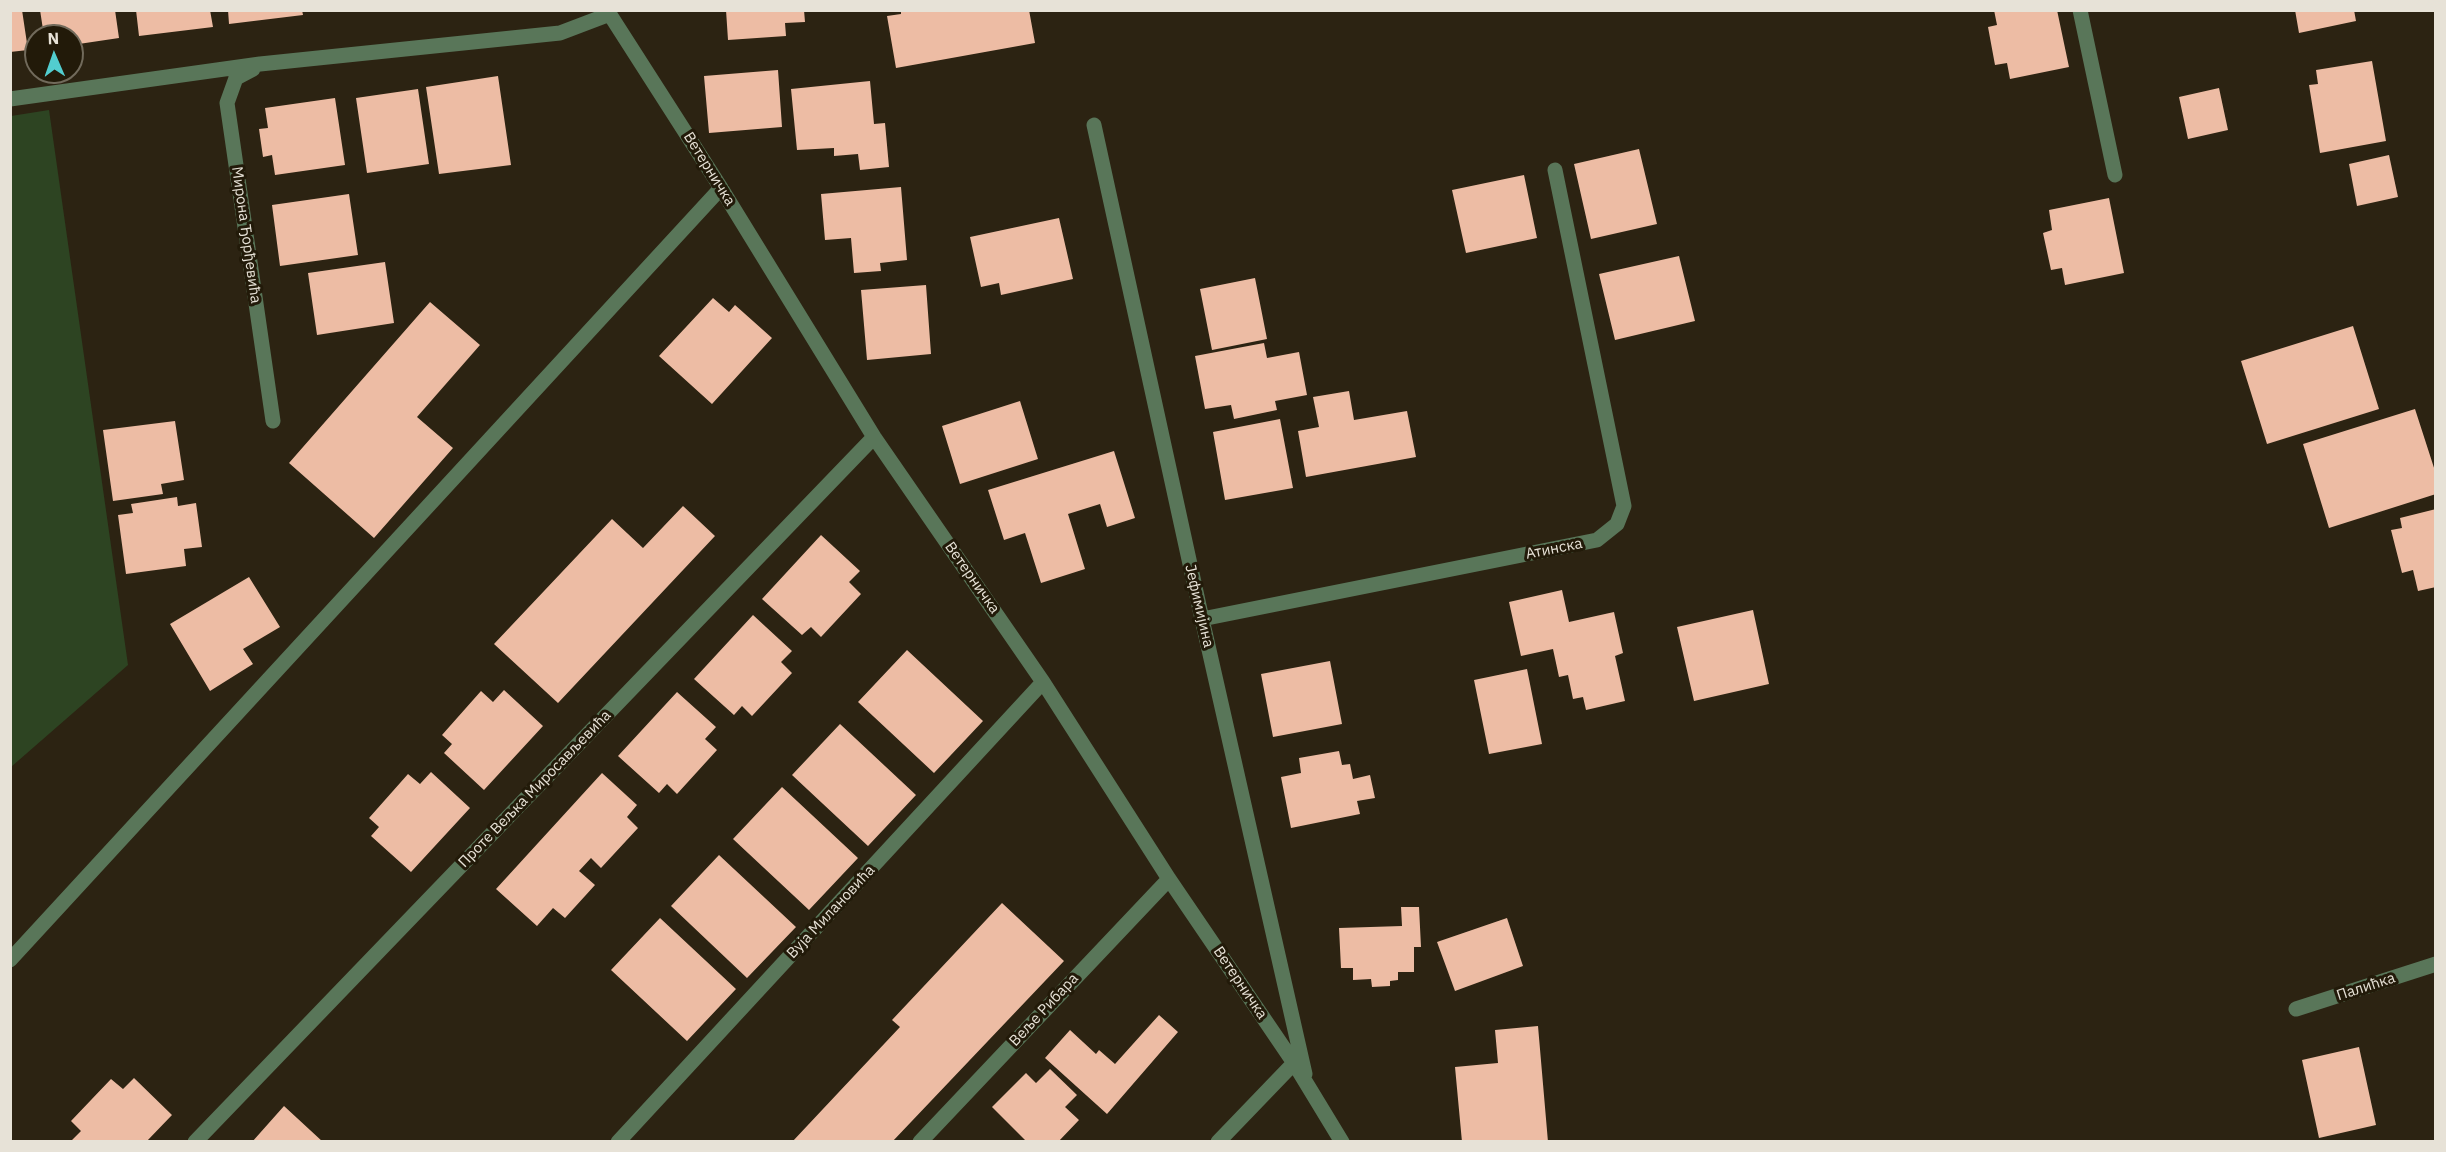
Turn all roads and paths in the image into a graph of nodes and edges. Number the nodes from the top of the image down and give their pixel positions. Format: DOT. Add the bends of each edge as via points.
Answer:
graph roads {
  1 [pos="2079,10"];
  2 [pos="609,13"];
  3 [pos="260,64"];
  4 [pos="10,99"];
  5 [pos="1094,125"];
  6 [pos="1555,170"];
  7 [pos="2115,175"];
  8 [pos="721,188"];
  9 [pos="273,421"];
  10 [pos="874,437"];
  11 [pos="1202,619"];
  12 [pos="1043,682"];
  13 [pos="1169,879"];
  14 [pos="10,960"];
  15 [pos="2436,964"];
  16 [pos="2296,1009"];
  17 [pos="1294,1063"];
  18 [pos="1308,1085"];
  19 [pos="195,1142"];
  20 [pos="618,1142"];
  21 [pos="920,1142"];
  22 [pos="1218,1142"];
  23 [pos="1342,1142"];
  1 -- 7 [label="street"];
  2 -- 3 [label="street, Мирона Ђорђевића" via="560,33"];
  2 -- 8 [label="street, Ветерничка"];
  3 -- 4 [label="street, Мирона Ђорђевића"];
  3 -- 9 [label="street, Мирона Ђорђевића" via="236,78 227,103"];
  5 -- 11 [label="street, Јефимијина"];
  6 -- 11 [label="street, Атинска" via="1624,506 1617,524 1598,540"];
  8 -- 10 [label="street, Ветерничка"];
  8 -- 14 [label="street"];
  10 -- 12 [label="street, Ветерничка"];
  10 -- 19 [label="street, Проте Вељка Миросављевића"];
  11 -- 18 [label="street, Јефимијина"];
  12 -- 13 [label="street, Ветерничка"];
  12 -- 20 [label="street, Вуја Милановића"];
  13 -- 17 [label="street, Ветерничка"];
  13 -- 21 [label="street, Веље Рибара"];
  15 -- 16 [label="street, Палићка"];
  17 -- 18 [label="street, Ветерничка"];
  17 -- 22 [label="street"];
  18 -- 23 [label="street, Ветерничка"];
}
